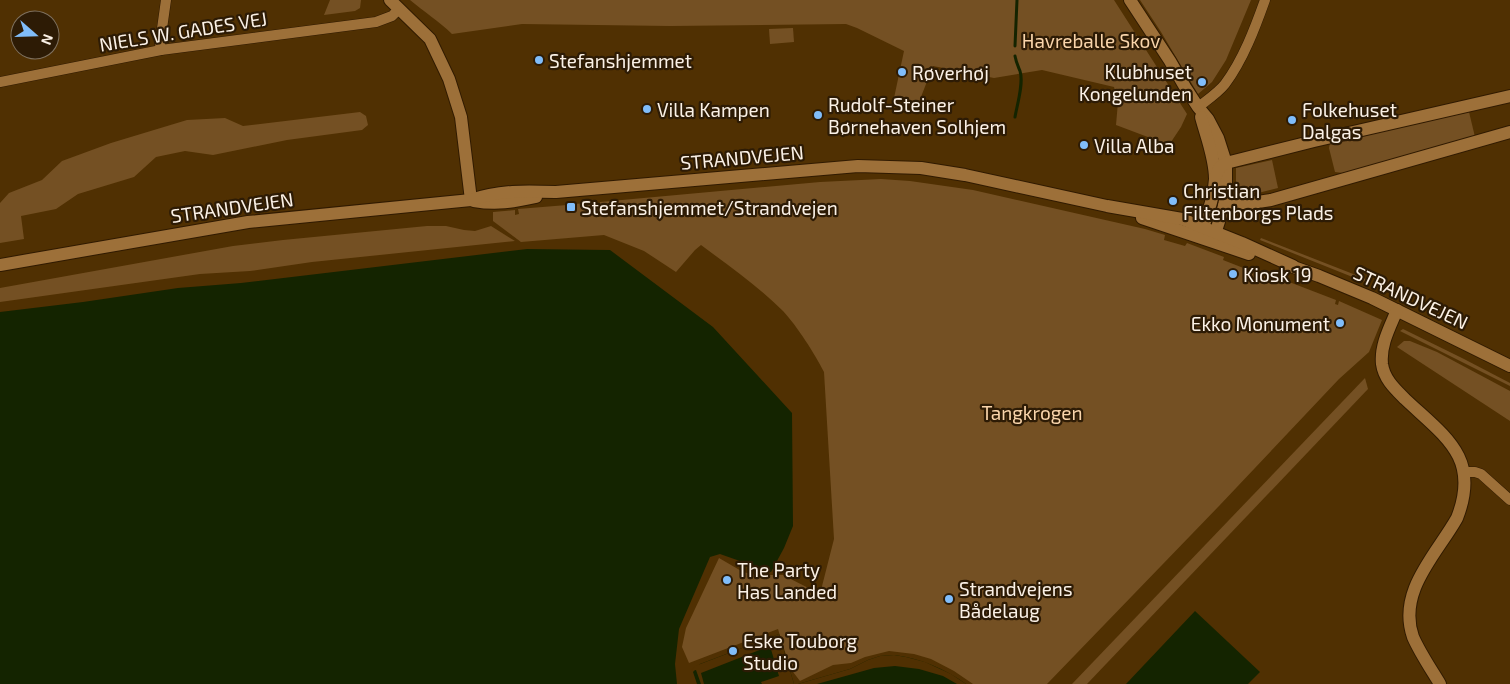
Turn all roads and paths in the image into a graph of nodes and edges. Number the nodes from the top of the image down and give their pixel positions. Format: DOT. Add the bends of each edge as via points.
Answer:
graph roads {
  1 [pos="166,0"];
  2 [pos="390,0"];
  3 [pos="1130,0"];
  4 [pos="1265,0"];
  5 [pos="400,9"];
  6 [pos="161,50"];
  7 [pos="0,82"];
  8 [pos="1510,96"];
  9 [pos="1198,107"];
  10 [pos="1510,132"];
  11 [pos="1226,163"];
  12 [pos="1215,177"];
  13 [pos="471,200"];
  14 [pos="1224,206"];
  15 [pos="1201,232"];
  16 [pos="1214,237"];
  17 [pos="0,265"];
  18 [pos="1398,310"];
  19 [pos="1510,366"];
  20 [pos="1463,472"];
  21 [pos="1510,500"];
  22 [pos="1440,684"];
  1 -- 6 [label="street"];
  2 -- 5 [label="street"];
  3 -- 9 [label="street"];
  4 -- 9 [label="street" via="1246,47 1224,86"];
  5 -- 6 [label="street, NIELS W. GADES VEJ" via="376,22"];
  5 -- 13 [label="street" via="430,38 449,79 461,117"];
  6 -- 7 [label="street, NIELS W. GADES VEJ"];
  8 -- 11 [label="street"];
  9 -- 11 [label="street" via="1218,138"];
  9 -- 12 [label="street"];
  10 -- 14 [label="street" via="1271,200"];
  11 -- 12 [label="street"];
  11 -- 14 [label="street"];
  12 -- 15 [label="street"];
  13 -- 15 [label="street, STRANDVEJEN" via="489,194 556,192 801,170 875,166 922,168 1108,206"];
  13 -- 17 [label="street, STRANDVEJEN" via="248,222"];
  14 -- 16 [label="street"];
  15 -- 16 [label="street, STRANDVEJEN"];
  16 -- 18 [label="street, STRANDVEJEN" via="1341,284"];
  18 -- 19 [label="street, STRANDVEJEN"];
  18 -- 20 [label="street" via="1382,348 1384,370 1394,389 1455,449"];
  20 -- 21 [label="street" via="1481,474"];
  20 -- 22 [label="street" via="1464,490 1457,518 1417,580 1410,601 1413,636"];
}
